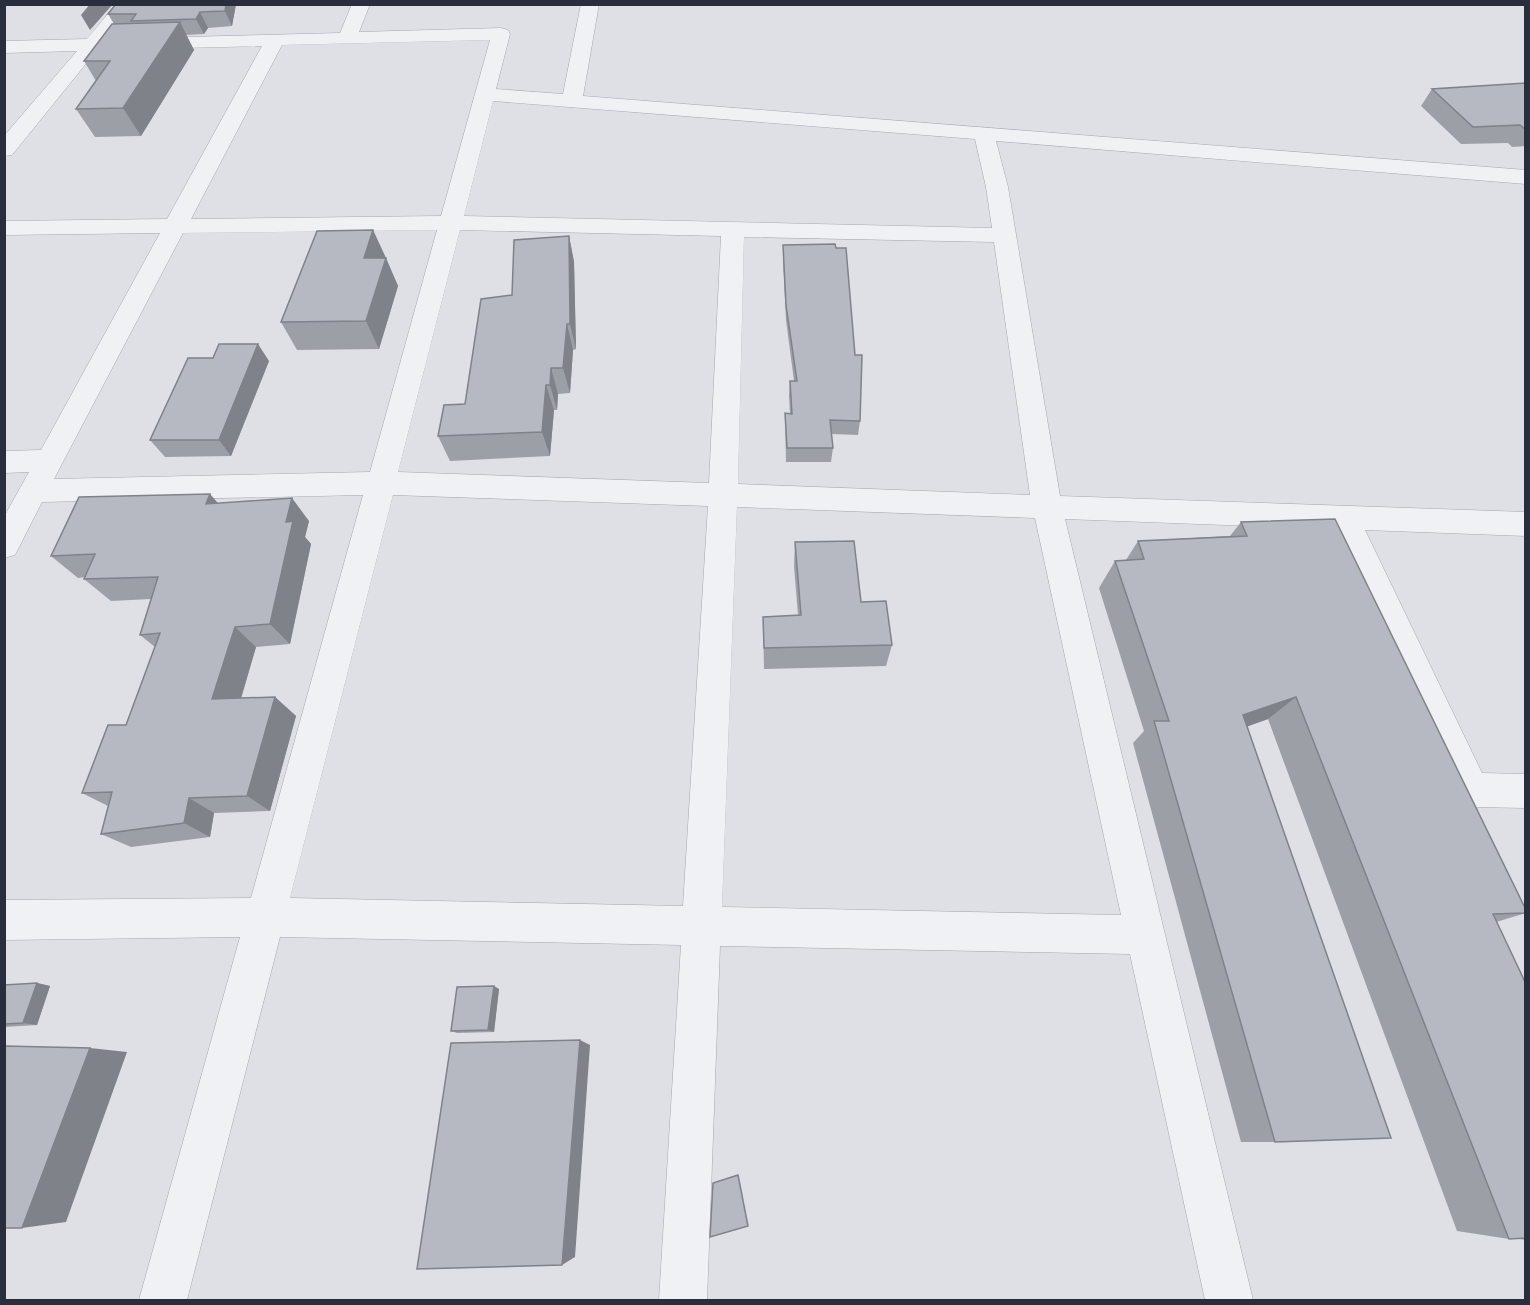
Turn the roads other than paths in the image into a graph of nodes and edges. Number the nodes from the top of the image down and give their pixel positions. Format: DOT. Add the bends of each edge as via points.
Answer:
graph roads {
  1 [pos="126,4"];
  2 [pos="361,4"];
  3 [pos="590,4"];
  4 [pos="347,38"];
  5 [pos="275,40"];
  6 [pos="92,45"];
  7 [pos="4,47"];
  8 [pos="485,94"];
  9 [pos="573,101"];
  10 [pos="984,134"];
  11 [pos="4,150"];
  12 [pos="1526,177"];
  13 [pos="452,223"];
  14 [pos="176,226"];
  15 [pos="4,228"];
  16 [pos="733,229"];
  17 [pos="1004,235"];
  18 [pos="50,461"];
  19 [pos="4,462"];
  20 [pos="382,483"];
  21 [pos="34,491"];
  22 [pos="723,495"];
  23 [pos="1047,507"];
  24 [pos="1344,517"];
  25 [pos="1526,524"];
  26 [pos="4,546"];
  27 [pos="1526,791"];
  28 [pos="266,917"];
  29 [pos="4,920"];
  30 [pos="702,926"];
  31 [pos="1146,934"];
  32 [pos="163,1300"];
  33 [pos="683,1300"];
  34 [pos="1229,1300"];
  1 -- 6 [label="street"];
  2 -- 4 [label="street"];
  3 -- 9 [label="street"];
  4 -- 5 [label="street"];
  4 -- 8 [label="street" via="501,34"];
  5 -- 6 [label="street"];
  5 -- 14 [label="street"];
  6 -- 7 [label="street"];
  6 -- 11 [label="street"];
  8 -- 9 [label="street"];
  8 -- 13 [label="street"];
  9 -- 10 [label="street"];
  10 -- 12 [label="street"];
  10 -- 17 [label="street"];
  13 -- 14 [label="street"];
  13 -- 16 [label="street"];
  13 -- 20 [label="street"];
  14 -- 15 [label="street"];
  14 -- 18 [label="street"];
  16 -- 17 [label="street"];
  16 -- 22 [label="street"];
  17 -- 23 [label="street"];
  18 -- 19 [label="street"];
  18 -- 21 [label="street"];
  20 -- 21 [label="street"];
  20 -- 22 [label="street"];
  20 -- 28 [label="street"];
  21 -- 26 [label="street"];
  22 -- 23 [label="street"];
  22 -- 30 [label="street"];
  23 -- 24 [label="street"];
  23 -- 31 [label="street"];
  24 -- 25 [label="street"];
  24 -- 27 [label="street" via="1472,790"];
  28 -- 29 [label="street"];
  28 -- 30 [label="street"];
  28 -- 32 [label="street"];
  30 -- 31 [label="street"];
  30 -- 33 [label="street"];
  31 -- 34 [label="street"];
}
